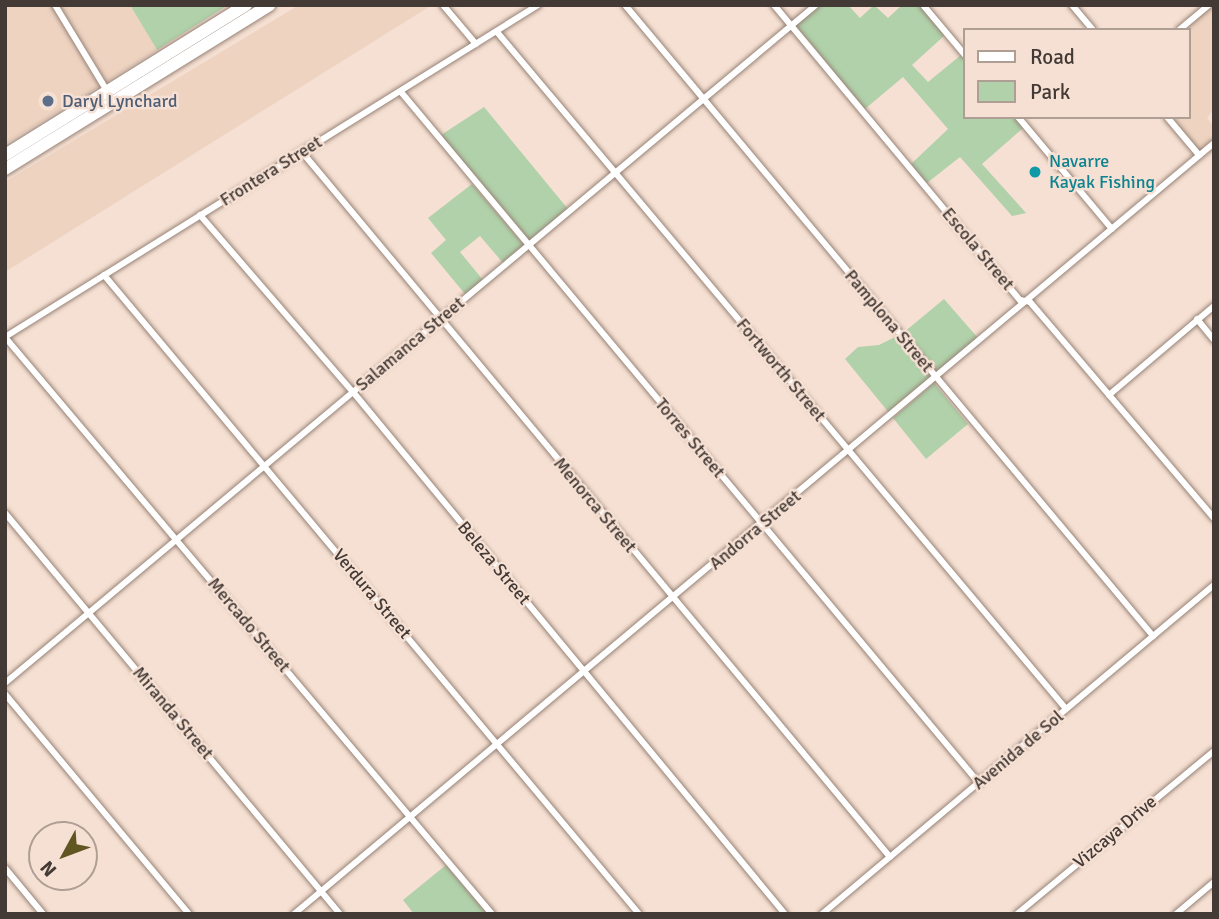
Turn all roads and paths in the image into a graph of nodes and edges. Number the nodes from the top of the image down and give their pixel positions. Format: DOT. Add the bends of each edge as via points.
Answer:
graph roads {
  1 [pos="55,5"];
  2 [pos="246,5"];
  3 [pos="268,5"];
  4 [pos="443,5"];
  5 [pos="538,5"];
  6 [pos="625,5"];
  7 [pos="774,5"];
  8 [pos="816,5"];
  9 [pos="923,5"];
  10 [pos="1072,5"];
  11 [pos="1209,5"];
  12 [pos="791,25"];
  13 [pos="1091,28"];
  14 [pos="1181,28"];
  15 [pos="497,32"];
  16 [pos="215,38"];
  17 [pos="476,44"];
  18 [pos="964,54"];
  19 [pos="107,91"];
  20 [pos="401,92"];
  21 [pos="702,99"];
  22 [pos="1020,119"];
  23 [pos="1169,119"];
  24 [pos="1214,143"];
  25 [pos="23,150"];
  26 [pos="302,152"];
  27 [pos="1199,155"];
  28 [pos="5,157"];
  29 [pos="5,169"];
  30 [pos="616,172"];
  31 [pos="200,215"];
  32 [pos="1112,229"];
  33 [pos="528,246"];
  34 [pos="104,275"];
  35 [pos="1025,301"];
  36 [pos="1214,306"];
  37 [pos="439,319"];
  38 [pos="1197,320"];
  39 [pos="5,337"];
  40 [pos="1214,340"];
  41 [pos="936,378"];
  42 [pos="353,392"];
  43 [pos="1109,395"];
  44 [pos="850,452"];
  45 [pos="264,466"];
  46 [pos="5,513"];
  47 [pos="1214,518"];
  48 [pos="762,524"];
  49 [pos="177,539"];
  50 [pos="1214,586"];
  51 [pos="673,598"];
  52 [pos="90,612"];
  53 [pos="1153,636"];
  54 [pos="584,671"];
  55 [pos="5,683"];
  56 [pos="5,694"];
  57 [pos="1066,709"];
  58 [pos="499,744"];
  59 [pos="1214,751"];
  60 [pos="978,783"];
  61 [pos="410,817"];
  62 [pos="890,857"];
  63 [pos="5,868"];
  64 [pos="1214,882"];
  65 [pos="321,891"];
  66 [pos="43,914"];
  67 [pos="189,914"];
  68 [pos="294,914"];
  69 [pos="340,914"];
  70 [pos="492,914"];
  71 [pos="639,914"];
  72 [pos="785,914"];
  73 [pos="822,914"];
  74 [pos="1017,914"];
  75 [pos="1176,914"];
  1 -- 19 [label="street"];
  2 -- 19 [label="highway"];
  3 -- 16 [label="highway"];
  4 -- 17 [label="street"];
  5 -- 15 [label="street, Frontera Street"];
  6 -- 21 [label="street, Pamplona Street"];
  7 -- 12 [label="street, Escola Street"];
  8 -- 12 [label="street, Salamanca Street"];
  9 -- 18 [label="street"];
  10 -- 13 [label="street"];
  11 -- 14 [label="street"];
  12 -- 21 [label="street, Salamanca Street"];
  12 -- 35 [label="street, Escola Street"];
  15 -- 17 [label="street, Frontera Street"];
  15 -- 30 [label="street, Fortworth Street"];
  16 -- 19 [label="street" via="130,86"];
  16 -- 25 [label="highway"];
  17 -- 20 [label="street, Frontera Street"];
  19 -- 25 [label="highway"];
  20 -- 26 [label="street, Frontera Street"];
  20 -- 33 [label="street, Torres Street"];
  21 -- 30 [label="street, Salamanca Street"];
  21 -- 41 [label="street, Pamplona Street"];
  22 -- 32 [label="street"];
  23 -- 27 [label="street"];
  24 -- 27 [label="street, Andorra Street"];
  25 -- 28 [label="highway"];
  25 -- 29 [label="highway"];
  26 -- 31 [label="street, Frontera Street"];
  26 -- 37 [label="street, Menorca Street"];
  27 -- 32 [label="street, Andorra Street"];
  30 -- 33 [label="street, Salamanca Street"];
  30 -- 44 [label="street, Fortworth Street"];
  31 -- 34 [label="street, Frontera Street"];
  31 -- 42 [label="street, Beleza Street"];
  32 -- 35 [label="street, Andorra Street"];
  33 -- 37 [label="street, Salamanca Street"];
  33 -- 48 [label="street, Torres Street"];
  34 -- 39 [label="street, Frontera Street"];
  34 -- 45 [label="street, Verdura Street"];
  35 -- 41 [label="street, Andorra Street"];
  35 -- 43 [label="street, Escola Street"];
  36 -- 38 [label="street"];
  37 -- 42 [label="street, Salamanca Street"];
  37 -- 51 [label="street, Menorca Street"];
  38 -- 40 [label="street"];
  38 -- 43 [label="street"];
  39 -- 49 [label="street, Mercado Street"];
  41 -- 44 [label="street, Andorra Street"];
  41 -- 53 [label="street, Pamplona Street"];
  42 -- 45 [label="street, Salamanca Street"];
  42 -- 54 [label="street, Beleza Street"];
  43 -- 47 [label="street, Escola Street"];
  44 -- 48 [label="street, Andorra Street"];
  44 -- 57 [label="street, Fortworth Street"];
  45 -- 49 [label="street, Salamanca Street"];
  45 -- 58 [label="street, Verdura Street"];
  46 -- 52 [label="street, Miranda Street"];
  48 -- 51 [label="street, Andorra Street"];
  48 -- 60 [label="street, Torres Street"];
  49 -- 52 [label="street, Salamanca Street"];
  49 -- 61 [label="street, Mercado Street"];
  50 -- 53 [label="street, Avenida de Sol"];
  51 -- 54 [label="street, Andorra Street"];
  51 -- 62 [label="street, Menorca Street"];
  52 -- 55 [label="street, Salamanca Street"];
  52 -- 65 [label="street, Miranda Street"];
  53 -- 57 [label="street, Avenida de Sol"];
  54 -- 58 [label="street, Andorra Street"];
  54 -- 72 [label="street, Beleza Street"];
  56 -- 67 [label="street"];
  57 -- 60 [label="street, Avenida de Sol"];
  58 -- 61 [label="street, Andorra Street"];
  58 -- 71 [label="street, Verdura Street"];
  59 -- 74 [label="street, Vizcaya Drive"];
  60 -- 62 [label="street, Avenida de Sol"];
  61 -- 65 [label="street, Andorra Street"];
  61 -- 70 [label="street, Mercado Street"];
  62 -- 73 [label="street, Avenida de Sol"];
  63 -- 66 [label="street"];
  64 -- 75 [label="street"];
  65 -- 68 [label="street, Andorra Street"];
  65 -- 69 [label="street, Miranda Street"];
}
